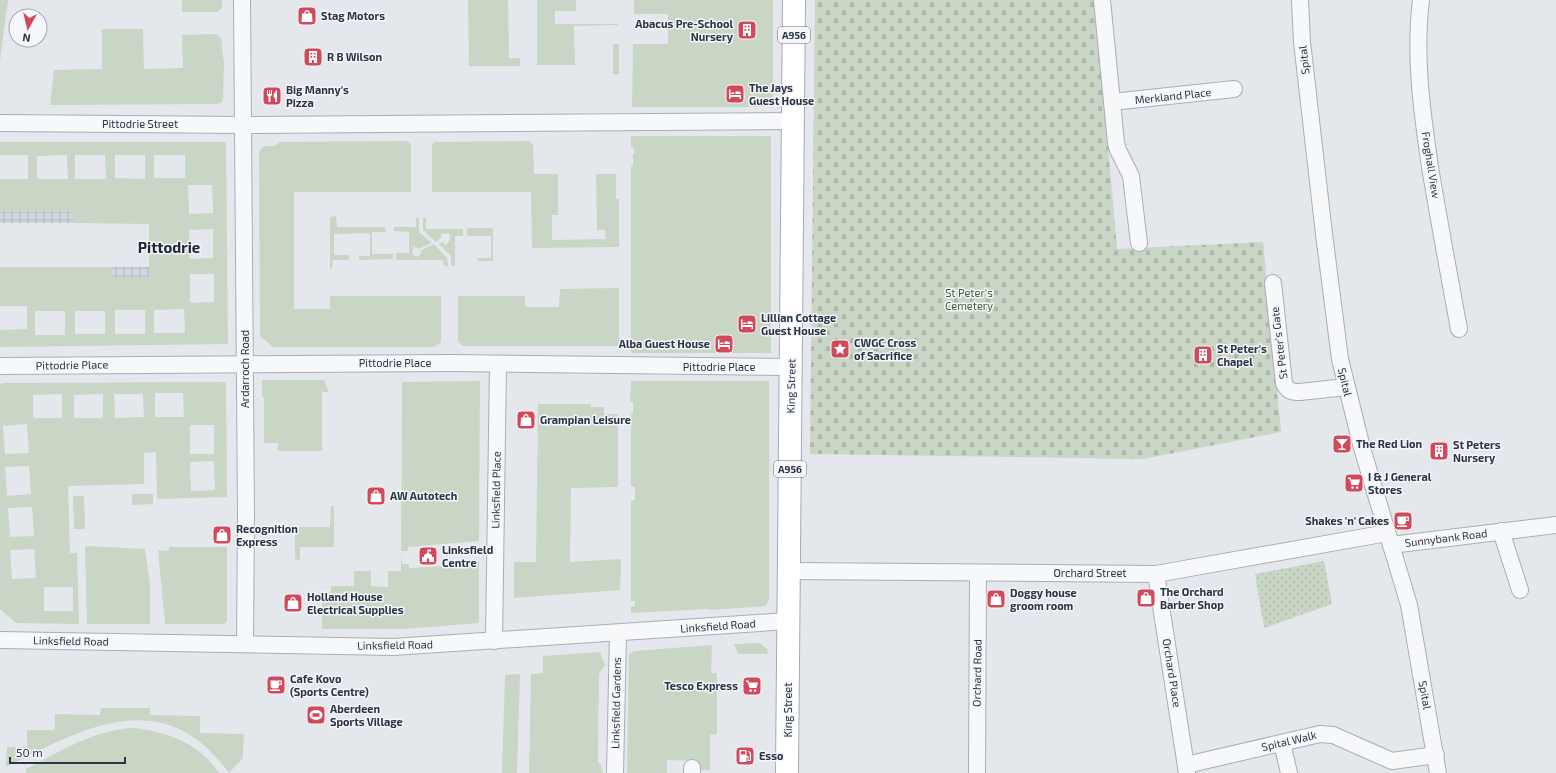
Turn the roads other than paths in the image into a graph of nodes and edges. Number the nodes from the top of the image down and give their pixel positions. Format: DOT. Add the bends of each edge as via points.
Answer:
graph roads {
  1 [pos="242,0"];
  2 [pos="794,0"];
  3 [pos="1102,0"];
  4 [pos="1300,0"];
  5 [pos="1421,0"];
  6 [pos="1234,89"];
  7 [pos="1112,102"];
  8 [pos="793,120"];
  9 [pos="0,123"];
  10 [pos="244,124"];
  11 [pos="1139,243"];
  12 [pos="1273,283"];
  13 [pos="1460,328"];
  14 [pos="245,364"];
  15 [pos="498,364"];
  16 [pos="0,366"];
  17 [pos="791,367"];
  18 [pos="1346,387"];
  19 [pos="1556,525"];
  20 [pos="1501,531"];
  21 [pos="1389,539"];
  22 [pos="789,571"];
  23 [pos="978,572"];
  24 [pos="1156,574"];
  25 [pos="1520,590"];
  26 [pos="789,621"];
  27 [pos="618,633"];
  28 [pos="0,640"];
  29 [pos="494,641"];
  30 [pos="245,644"];
  31 [pos="1282,743"];
  32 [pos="1436,755"];
  33 [pos="1186,769"];
  34 [pos="615,773"];
  35 [pos="787,773"];
  36 [pos="976,773"];
  37 [pos="1289,773"];
  38 [pos="1438,773"];
  1 -- 10 [label="street, Ardarroch Road"];
  2 -- 8 [label="main road, King Street / A956"];
  3 -- 7 [label="street"];
  4 -- 18 [label="street, Spital" via="1302,42 1332,305"];
  5 -- 13 [label="street, Froghall View" via="1418,54 1424,120 1435,196"];
  6 -- 7 [label="street, Merkland Place"];
  7 -- 11 [label="street" via="1118,150 1131,176"];
  8 -- 10 [label="street, Pittodrie Street"];
  8 -- 17 [label="main road, King Street / A956"];
  9 -- 10 [label="street, Pittodrie Street"];
  10 -- 14 [label="street, Ardarroch Road"];
  12 -- 18 [label="street, St Peter's Gate" via="1286,388 1300,392"];
  14 -- 15 [label="street, Pittodrie Place"];
  14 -- 16 [label="street, Pittodrie Place"];
  14 -- 30 [label="street, Ardarroch Road"];
  15 -- 17 [label="street, Pittodrie Place"];
  15 -- 29 [label="street, Linksfield Place"];
  17 -- 22 [label="main road, King Street / A956"];
  18 -- 21 [label="street, Spital"];
  19 -- 20 [label="street, Sunnybank Road"];
  20 -- 21 [label="street, Sunnybank Road"];
  20 -- 25 [label="street, Sunnybank Road"];
  21 -- 24 [label="street, Orchard Street"];
  21 -- 32 [label="street, Spital" via="1409,605"];
  22 -- 23 [label="street, Orchard Street"];
  22 -- 26 [label="main road, King Street / A956"];
  23 -- 24 [label="street, Orchard Street"];
  23 -- 36 [label="street, Orchard Road"];
  24 -- 33 [label="street, Orchard Place"];
  26 -- 27 [label="street, Linksfield Road"];
  26 -- 35 [label="main road, King Street / A956"];
  27 -- 29 [label="street, Linksfield Road"];
  27 -- 34 [label="street, Linksfield Gardens"];
  28 -- 30 [label="street, Linksfield Road"];
  29 -- 30 [label="street, Linksfield Road" via="393,647"];
  31 -- 32 [label="street, Spital Walk" via="1327,734 1392,761"];
  31 -- 33 [label="street, Spital Walk"];
  31 -- 37 [label="street"];
  32 -- 38 [label="street, Spital"];
}
